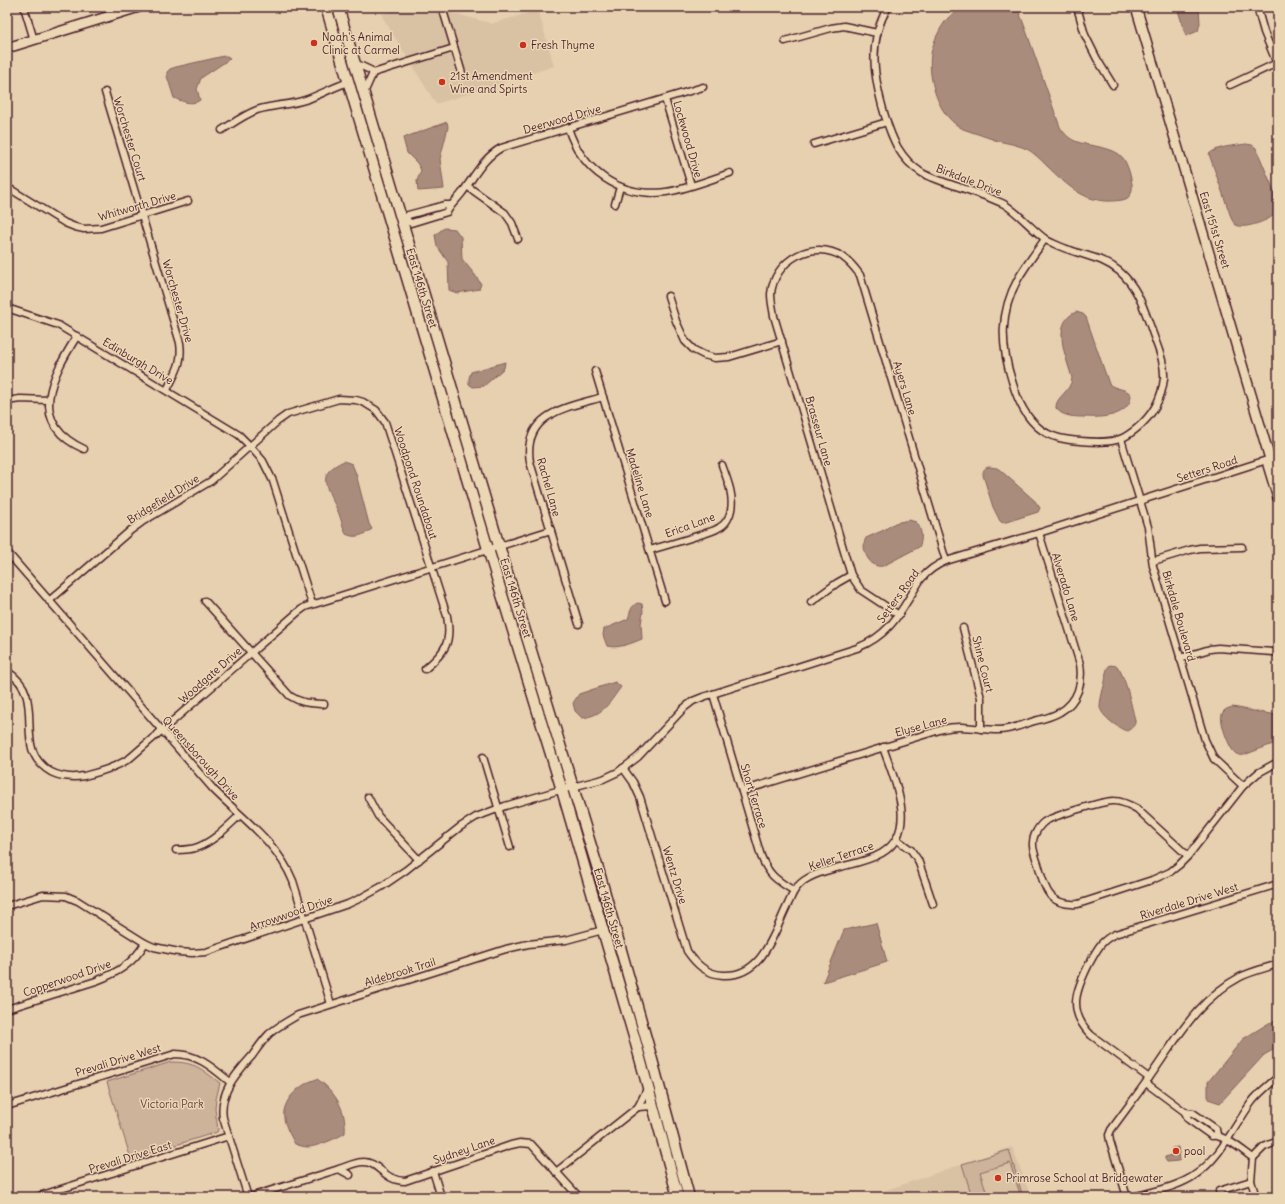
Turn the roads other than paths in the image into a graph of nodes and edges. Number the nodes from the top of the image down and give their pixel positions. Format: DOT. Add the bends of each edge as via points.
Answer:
graph roads {
  1 [pos="24,7"];
  2 [pos="139,7"];
  3 [pos="326,7"];
  4 [pos="338,7"];
  5 [pos="442,7"];
  6 [pos="888,7"];
  7 [pos="1076,7"];
  8 [pos="1136,7"];
  9 [pos="1257,7"];
  10 [pos="877,33"];
  11 [pos="34,40"];
  12 [pos="785,41"];
  13 [pos="7,48"];
  14 [pos="454,48"];
  15 [pos="355,63"];
  16 [pos="1277,64"];
  17 [pos="373,73"];
  18 [pos="462,73"];
  19 [pos="348,82"];
  20 [pos="1113,85"];
  21 [pos="1230,85"];
  22 [pos="703,87"];
  23 [pos="105,92"];
  24 [pos="364,93"];
  25 [pos="665,99"];
  26 [pos="887,122"];
  27 [pos="568,128"];
  28 [pos="222,130"];
  29 [pos="814,144"];
  30 [pos="730,174"];
  31 [pos="467,186"];
  32 [pos="691,186"];
  33 [pos="7,187"];
  34 [pos="620,187"];
  35 [pos="188,201"];
  36 [pos="615,204"];
  37 [pos="142,215"];
  38 [pos="404,220"];
  39 [pos="391,224"];
  40 [pos="518,239"];
  41 [pos="1045,239"];
  42 [pos="813,251"];
  43 [pos="668,296"];
  44 [pos="7,308"];
  45 [pos="77,336"];
  46 [pos="782,341"];
  47 [pos="595,370"];
  48 [pos="167,390"];
  49 [pos="603,396"];
  50 [pos="48,400"];
  51 [pos="7,401"];
  52 [pos="1120,439"];
  53 [pos="250,446"];
  54 [pos="84,449"];
  55 [pos="1270,459"];
  56 [pos="722,465"];
  57 [pos="1278,469"];
  58 [pos="1278,498"];
  59 [pos="1140,501"];
  60 [pos="551,530"];
  61 [pos="1039,533"];
  62 [pos="1242,546"];
  63 [pos="493,548"];
  64 [pos="650,550"];
  65 [pos="7,552"];
  66 [pos="946,561"];
  67 [pos="1153,561"];
  68 [pos="431,567"];
  69 [pos="850,575"];
  70 [pos="49,601"];
  71 [pos="205,601"];
  72 [pos="664,601"];
  73 [pos="811,602"];
  74 [pos="312,604"];
  75 [pos="898,615"];
  76 [pos="579,624"];
  77 [pos="964,628"];
  78 [pos="1074,647"];
  79 [pos="1273,652"];
  80 [pos="251,653"];
  81 [pos="1180,658"];
  82 [pos="425,669"];
  83 [pos="7,670"];
  84 [pos="713,694"];
  85 [pos="324,704"];
  86 [pos="981,729"];
  87 [pos="162,730"];
  88 [pos="883,747"];
  89 [pos="483,757"];
  90 [pos="1278,762"];
  91 [pos="624,768"];
  92 [pos="1243,786"];
  93 [pos="567,788"];
  94 [pos="742,791"];
  95 [pos="368,797"];
  96 [pos="498,808"];
  97 [pos="240,815"];
  98 [pos="896,839"];
  99 [pos="510,847"];
  100 [pos="176,850"];
  101 [pos="1188,856"];
  102 [pos="419,860"];
  103 [pos="1278,884"];
  104 [pos="794,891"];
  105 [pos="933,904"];
  106 [pos="7,906"];
  107 [pos="305,919"];
  108 [pos="602,930"];
  109 [pos="144,943"];
  110 [pos="1278,964"];
  111 [pos="720,975"];
  112 [pos="331,1004"];
  113 [pos="7,1009"];
  114 [pos="1278,1077"];
  115 [pos="1147,1081"];
  116 [pos="230,1082"];
  117 [pos="648,1087"];
  118 [pos="7,1106"];
  119 [pos="638,1106"];
  120 [pos="653,1106"];
  121 [pos="229,1136"];
  122 [pos="1227,1139"];
  123 [pos="1278,1141"];
  124 [pos="1253,1158"];
  125 [pos="339,1169"];
  126 [pos="433,1171"];
  127 [pos="556,1172"];
  128 [pos="350,1175"];
  129 [pos="1251,1181"];
  130 [pos="36,1197"];
  131 [pos="249,1197"];
  132 [pos="441,1197"];
  133 [pos="579,1197"];
  134 [pos="678,1197"];
  135 [pos="689,1197"];
  136 [pos="1127,1197"];
  137 [pos="1134,1197"];
  138 [pos="1221,1197"];
  139 [pos="1256,1197"];
  1 -- 11 [label="street"];
  2 -- 11 [label="street"];
  3 -- 19 [label="main road, East 146th Street"];
  4 -- 15 [label="main road, East 146th Street"];
  5 -- 14 [label="street"];
  6 -- 10 [label="street, Birkdale Drive"];
  7 -- 20 [label="street" via="1085,35"];
  8 -- 55 [label="street, East 151st Street"];
  9 -- 16 [label="street"];
  10 -- 12 [label="street" via="844,26"];
  10 -- 26 [label="street, Birkdale Drive" via="874,54 875,76"];
  11 -- 13 [label="street"];
  14 -- 17 [label="street"];
  14 -- 18 [label="street"];
  15 -- 17 [label="street"];
  15 -- 24 [label="main road, East 146th Street"];
  16 -- 21 [label="street"];
  17 -- 24 [label="street"];
  19 -- 28 [label="street" via="307,100 272,106 244,115"];
  19 -- 39 [label="main road, East 146th Street"];
  22 -- 25 [label="street, Deerwood Drive"];
  23 -- 37 [label="street, Worchester Court"];
  24 -- 38 [label="main road, East 146th Street"];
  25 -- 27 [label="street, Deerwood Drive"];
  25 -- 32 [label="street, Lockwood Drive"];
  26 -- 29 [label="street"];
  26 -- 41 [label="street, Birkdale Drive" via="898,150 922,173 1004,204"];
  27 -- 31 [label="street, Deerwood Drive" via="496,150 484,161"];
  27 -- 34 [label="street" via="584,159 601,176"];
  30 -- 32 [label="street"];
  31 -- 38 [label="street, Deerwood Drive" via="450,205 408,214"];
  31 -- 40 [label="street" via="505,213"];
  32 -- 34 [label="street" via="651,193"];
  33 -- 37 [label="street, Whitworth Drive" via="65,223 84,229 100,228"];
  34 -- 36 [label="street"];
  35 -- 37 [label="street, Whitworth Drive"];
  37 -- 48 [label="street, Worchester Drive" via="181,350 180,364"];
  38 -- 39 [label="street"];
  38 -- 63 [label="main road, East 146th Street"];
  39 -- 63 [label="main road, East 146th Street"];
  41 -- 52 [label="street, Birkdale Drive" via="1111,265 1135,288 1144,308 1164,377 1157,405 1145,422"];
  41 -- 52 [label="street" via="1015,285 1004,318 1005,355 1019,404 1037,427 1062,439"];
  42 -- 46 [label="street, Brasseur Lane" via="799,254 789,261 778,273 773,284 771,304"];
  42 -- 66 [label="street, Ayers Lane" via="828,251 842,257 860,275"];
  43 -- 46 [label="street" via="684,341 704,356 729,357"];
  44 -- 45 [label="street, Edinburgh Drive" via="58,325"];
  45 -- 48 [label="street, Edinburgh Drive"];
  45 -- 50 [label="street" via="55,375"];
  46 -- 69 [label="street, Brasseur Lane"];
  47 -- 49 [label="street, Madeline Lane"];
  48 -- 53 [label="street, Edinburgh Drive" via="239,435"];
  49 -- 60 [label="street, Rachel Lane" via="553,412 541,421 532,435 530,462"];
  49 -- 64 [label="street, Madeline Lane"];
  50 -- 51 [label="street"];
  50 -- 54 [label="street" via="50,415 58,431 71,443"];
  52 -- 59 [label="street, Birkdale Boulevard"];
  53 -- 68 [label="street, Woodpond Roundabout" via="288,414 339,399 356,400 370,405 382,416 388,428"];
  53 -- 70 [label="street, Bridgefield Drive" via="212,481 131,530"];
  53 -- 74 [label="street" via="263,461 273,481"];
  55 -- 57 [label="street, East 151st Street" via="1276,463"];
  55 -- 58 [label="street, East 151st Street" via="1268,465"];
  55 -- 59 [label="street, Setters Road"];
  56 -- 64 [label="street, Erica Lane" via="732,501 725,523 720,528"];
  59 -- 61 [label="street, Setters Road"];
  59 -- 67 [label="street, Birkdale Boulevard" via="1148,527"];
  60 -- 63 [label="street, Woodgate Drive"];
  60 -- 76 [label="street, Rachel Lane"];
  61 -- 66 [label="street, Setters Road"];
  61 -- 78 [label="street, Alverado Lane"];
  62 -- 67 [label="street" via="1200,548"];
  63 -- 68 [label="street, Woodgate Drive"];
  63 -- 93 [label="main road, East 146th Street"];
  64 -- 72 [label="street, Madeline Lane"];
  65 -- 70 [label="street, Queensborough Drive"];
  66 -- 75 [label="street, Setters Road" via="926,574"];
  67 -- 81 [label="street, Birkdale Boulevard"];
  68 -- 74 [label="street, Woodgate Drive"];
  68 -- 82 [label="street, Woodpond Roundabout" via="447,616 449,634 439,658"];
  69 -- 73 [label="street"];
  69 -- 75 [label="street, Brasseur Lane" via="862,590"];
  70 -- 87 [label="street, Queensborough Drive"];
  71 -- 80 [label="street"];
  74 -- 80 [label="street, Woodgate Drive" via="298,612"];
  75 -- 84 [label="street, Setters Road" via="888,629 862,647"];
  77 -- 86 [label="street, Shine Court" via="981,698"];
  78 -- 86 [label="street, Elyse Lane" via="1080,664 1081,679 1077,694 1068,707 1056,714 1012,728"];
  79 -- 81 [label="street" via="1218,648"];
  80 -- 85 [label="street" via="290,696 298,701"];
  80 -- 87 [label="street, Woodgate Drive"];
  81 -- 92 [label="street, Birkdale Boulevard" via="1209,751"];
  83 -- 87 [label="street, Woodgate Drive" via="20,682 26,694 29,735 34,754 42,765 56,774 68,777 81,776 118,765"];
  84 -- 91 [label="street, Setters Road" via="684,708 638,757"];
  84 -- 94 [label="street, Short Terrace"];
  86 -- 88 [label="street, Elyse Lane" via="948,728"];
  87 -- 97 [label="street, Queensborough Drive" via="214,790"];
  88 -- 94 [label="street, Elyse Lane"];
  88 -- 98 [label="street" via="902,812"];
  89 -- 96 [label="street"];
  90 -- 92 [label="street" via="1258,773"];
  91 -- 93 [label="street, Setters Road" via="610,776"];
  91 -- 111 [label="street, Wentz Drive" via="640,797 687,951 698,965"];
  92 -- 101 [label="street"];
  93 -- 96 [label="street, Arrowwood Drive"];
  93 -- 108 [label="main road, East 146th Street"];
  93 -- 135 [label="main road, East 146th Street" via="598,870"];
  94 -- 104 [label="street, Short Terrace" via="768,872"];
  95 -- 102 [label="street" via="378,816"];
  96 -- 99 [label="street"];
  96 -- 102 [label="street, Arrowwood Drive" via="460,827"];
  97 -- 100 [label="street" via="203,845 189,850"];
  97 -- 107 [label="street, Queensborough Drive" via="264,837 284,863 293,881"];
  98 -- 104 [label="street, Keller Terrace" via="883,852 808,878"];
  98 -- 105 [label="street" via="911,850 918,860"];
  101 -- 101 [label="street" via="1170,872 1152,880 1078,904 1068,904 1053,898 1046,891 1033,843 1034,835 1045,821 1102,802 1114,801 1137,809"];
  102 -- 107 [label="street, Arrowwood Drive" via="361,898"];
  103 -- 115 [label="street, Riverdale Drive West" via="1115,934 1106,938 1097,949 1077,991 1080,1021 1091,1036"];
  104 -- 111 [label="street, Keller Terrace" via="768,947 757,963 741,972"];
  106 -- 109 [label="street, Arrowwood Drive" via="43,895 66,896"];
  107 -- 109 [label="street, Arrowwood Drive" via="206,952 178,952"];
  107 -- 112 [label="street, Queensborough Drive"];
  108 -- 112 [label="street, Aldebrook Trail" via="566,940 513,947"];
  108 -- 117 [label="main road, East 146th Street"];
  109 -- 113 [label="street, Copperwood Drive" via="130,962 110,976"];
  110 -- 115 [label="street" via="1239,978 1208,1000 1190,1019"];
  112 -- 116 [label="street, Aldebrook Trail" via="298,1015 280,1025"];
  114 -- 122 [label="street" via="1252,1101"];
  115 -- 122 [label="street" via="1185,1112 1193,1113 1216,1130 1217,1135"];
  115 -- 136 [label="street" via="1109,1134 1110,1145"];
  116 -- 118 [label="street, Prevali Drive West" via="198,1058 174,1054"];
  116 -- 121 [label="street" via="222,1106"];
  117 -- 119 [label="street"];
  117 -- 120 [label="main road, East 146th Street"];
  119 -- 120 [label="street"];
  119 -- 127 [label="street"];
  120 -- 134 [label="main road, East 146th Street"];
  121 -- 130 [label="street, Prevali Drive East"];
  121 -- 131 [label="street"];
  122 -- 124 [label="street"];
  122 -- 137 [label="street" via="1209,1163 1194,1176"];
  123 -- 124 [label="street" via="1264,1147"];
  124 -- 129 [label="street"];
  125 -- 126 [label="street, Sydney Lane" via="363,1161 373,1164 390,1178 398,1181"];
  125 -- 128 [label="street"];
  125 -- 131 [label="street, Sydney Lane"];
  126 -- 127 [label="street, Sydney Lane" via="511,1145 526,1143 531,1144"];
  126 -- 132 [label="street"];
  127 -- 133 [label="street, Sydney Lane"];
  129 -- 138 [label="street" via="1219,1191"];
  129 -- 139 [label="street"];
}
